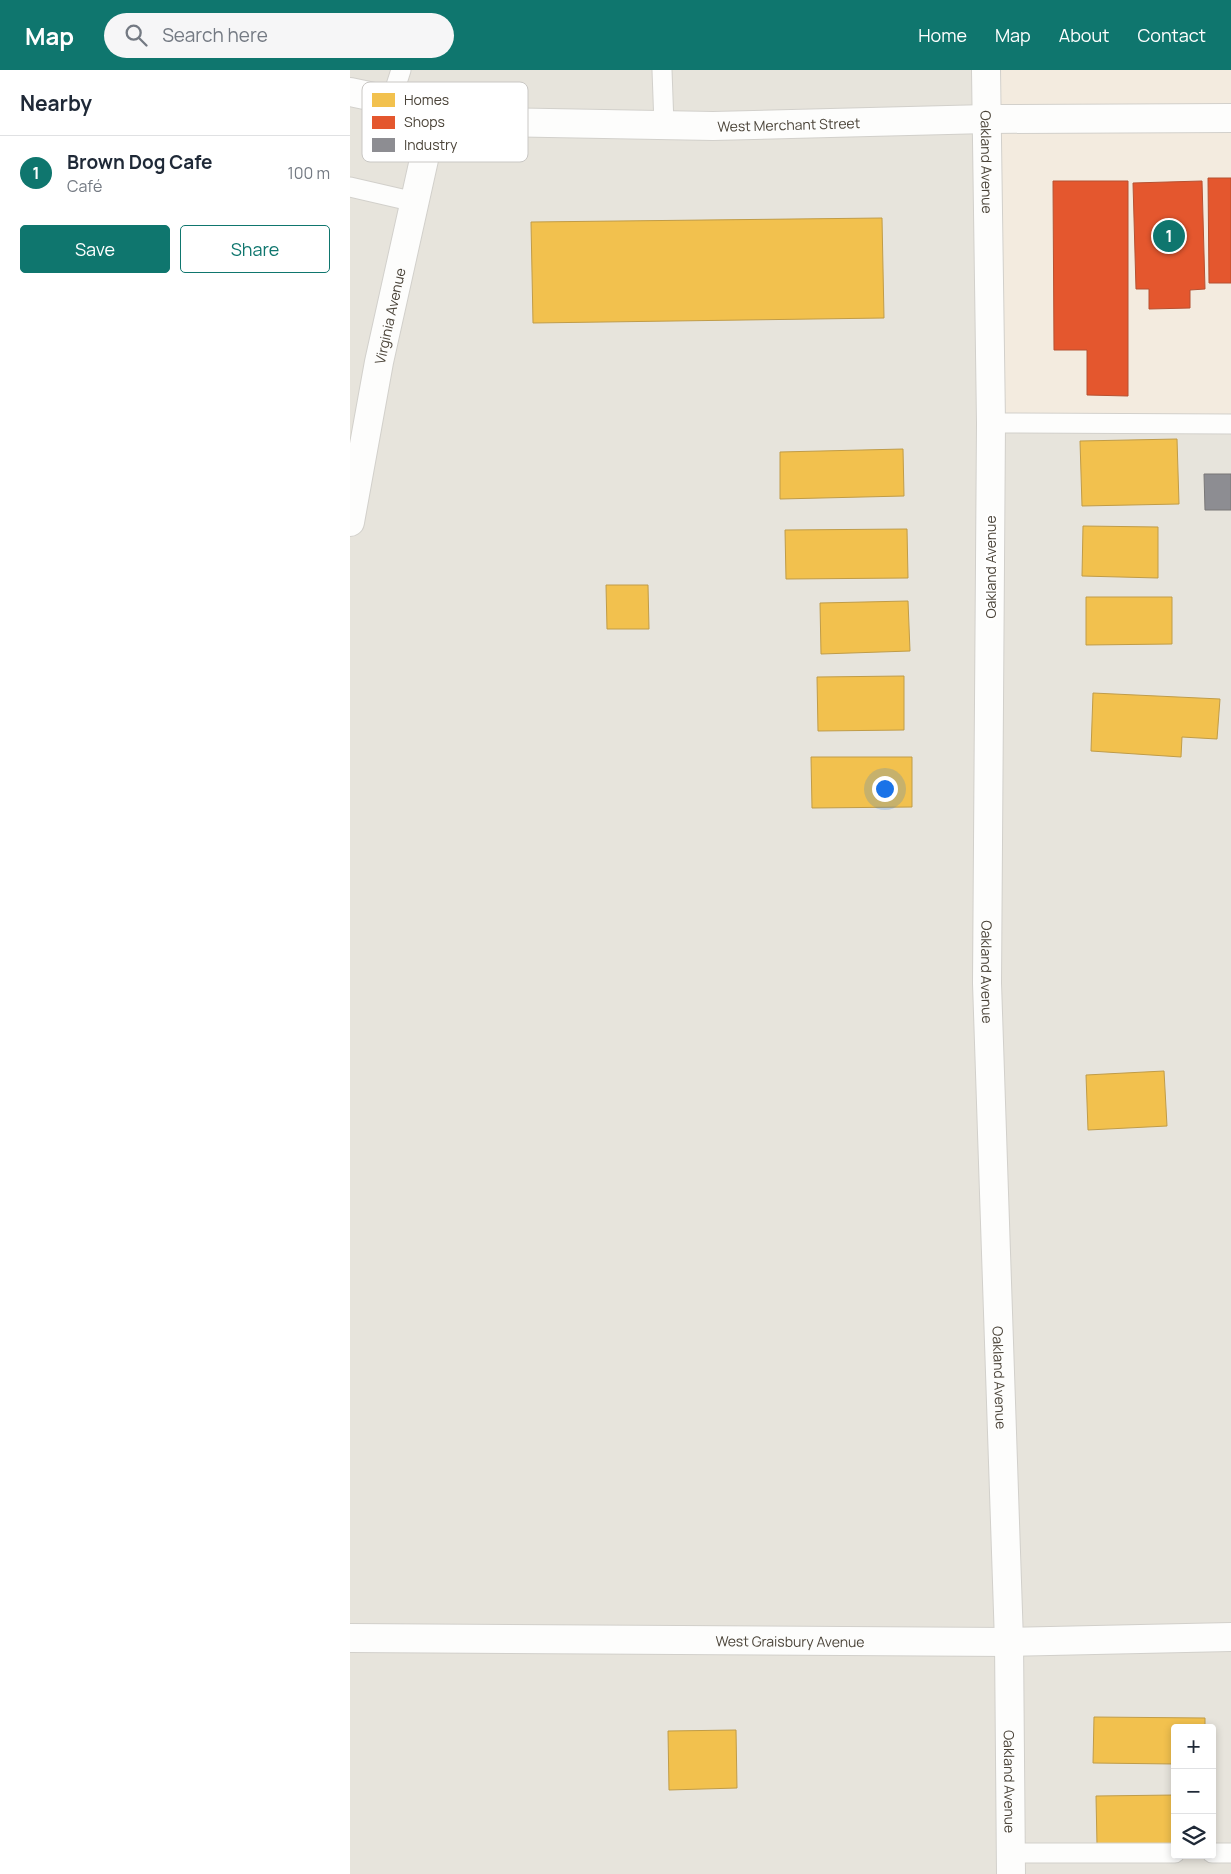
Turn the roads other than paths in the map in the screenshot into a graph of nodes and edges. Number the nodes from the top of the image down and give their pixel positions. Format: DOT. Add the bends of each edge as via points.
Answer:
graph roads {
  1 [pos="401,70"];
  2 [pos="662,70"];
  3 [pos="986,70"];
  4 [pos="397,82"];
  5 [pos="1231,118"];
  6 [pos="987,120"];
  7 [pos="528,123"];
  8 [pos="664,125"];
  9 [pos="423,162"];
  10 [pos="350,187"];
  11 [pos="414,202"];
  12 [pos="991,423"];
  13 [pos="1231,424"];
  14 [pos="350,522"];
  15 [pos="1231,1637"];
  16 [pos="350,1638"];
  17 [pos="1009,1642"];
  18 [pos="1171,1853"];
  19 [pos="1216,1853"];
  20 [pos="1231,1853"];
  21 [pos="1011,1864"];
  1 -- 4 [label="lane"];
  2 -- 8 [label="lane"];
  3 -- 6 [label="street, Oakland Avenue"];
  5 -- 6 [label="street, West Merchant Street"];
  6 -- 8 [label="street, West Merchant Street"];
  6 -- 12 [label="street, Oakland Avenue"];
  7 -- 8 [label="street, West Merchant Street"];
  9 -- 11 [label="street, Virginia Avenue"];
  10 -- 11 [label="lane"];
  11 -- 14 [label="street, Virginia Avenue" via="379,362"];
  12 -- 13 [label="lane"];
  12 -- 17 [label="street, Oakland Avenue" via="987,983"];
  15 -- 17 [label="street, West Graisbury Avenue"];
  16 -- 17 [label="street, West Graisbury Avenue"];
  17 -- 21 [label="street, Oakland Avenue"];
  18 -- 21 [label="lane"];
  19 -- 20 [label="lane"];
}
